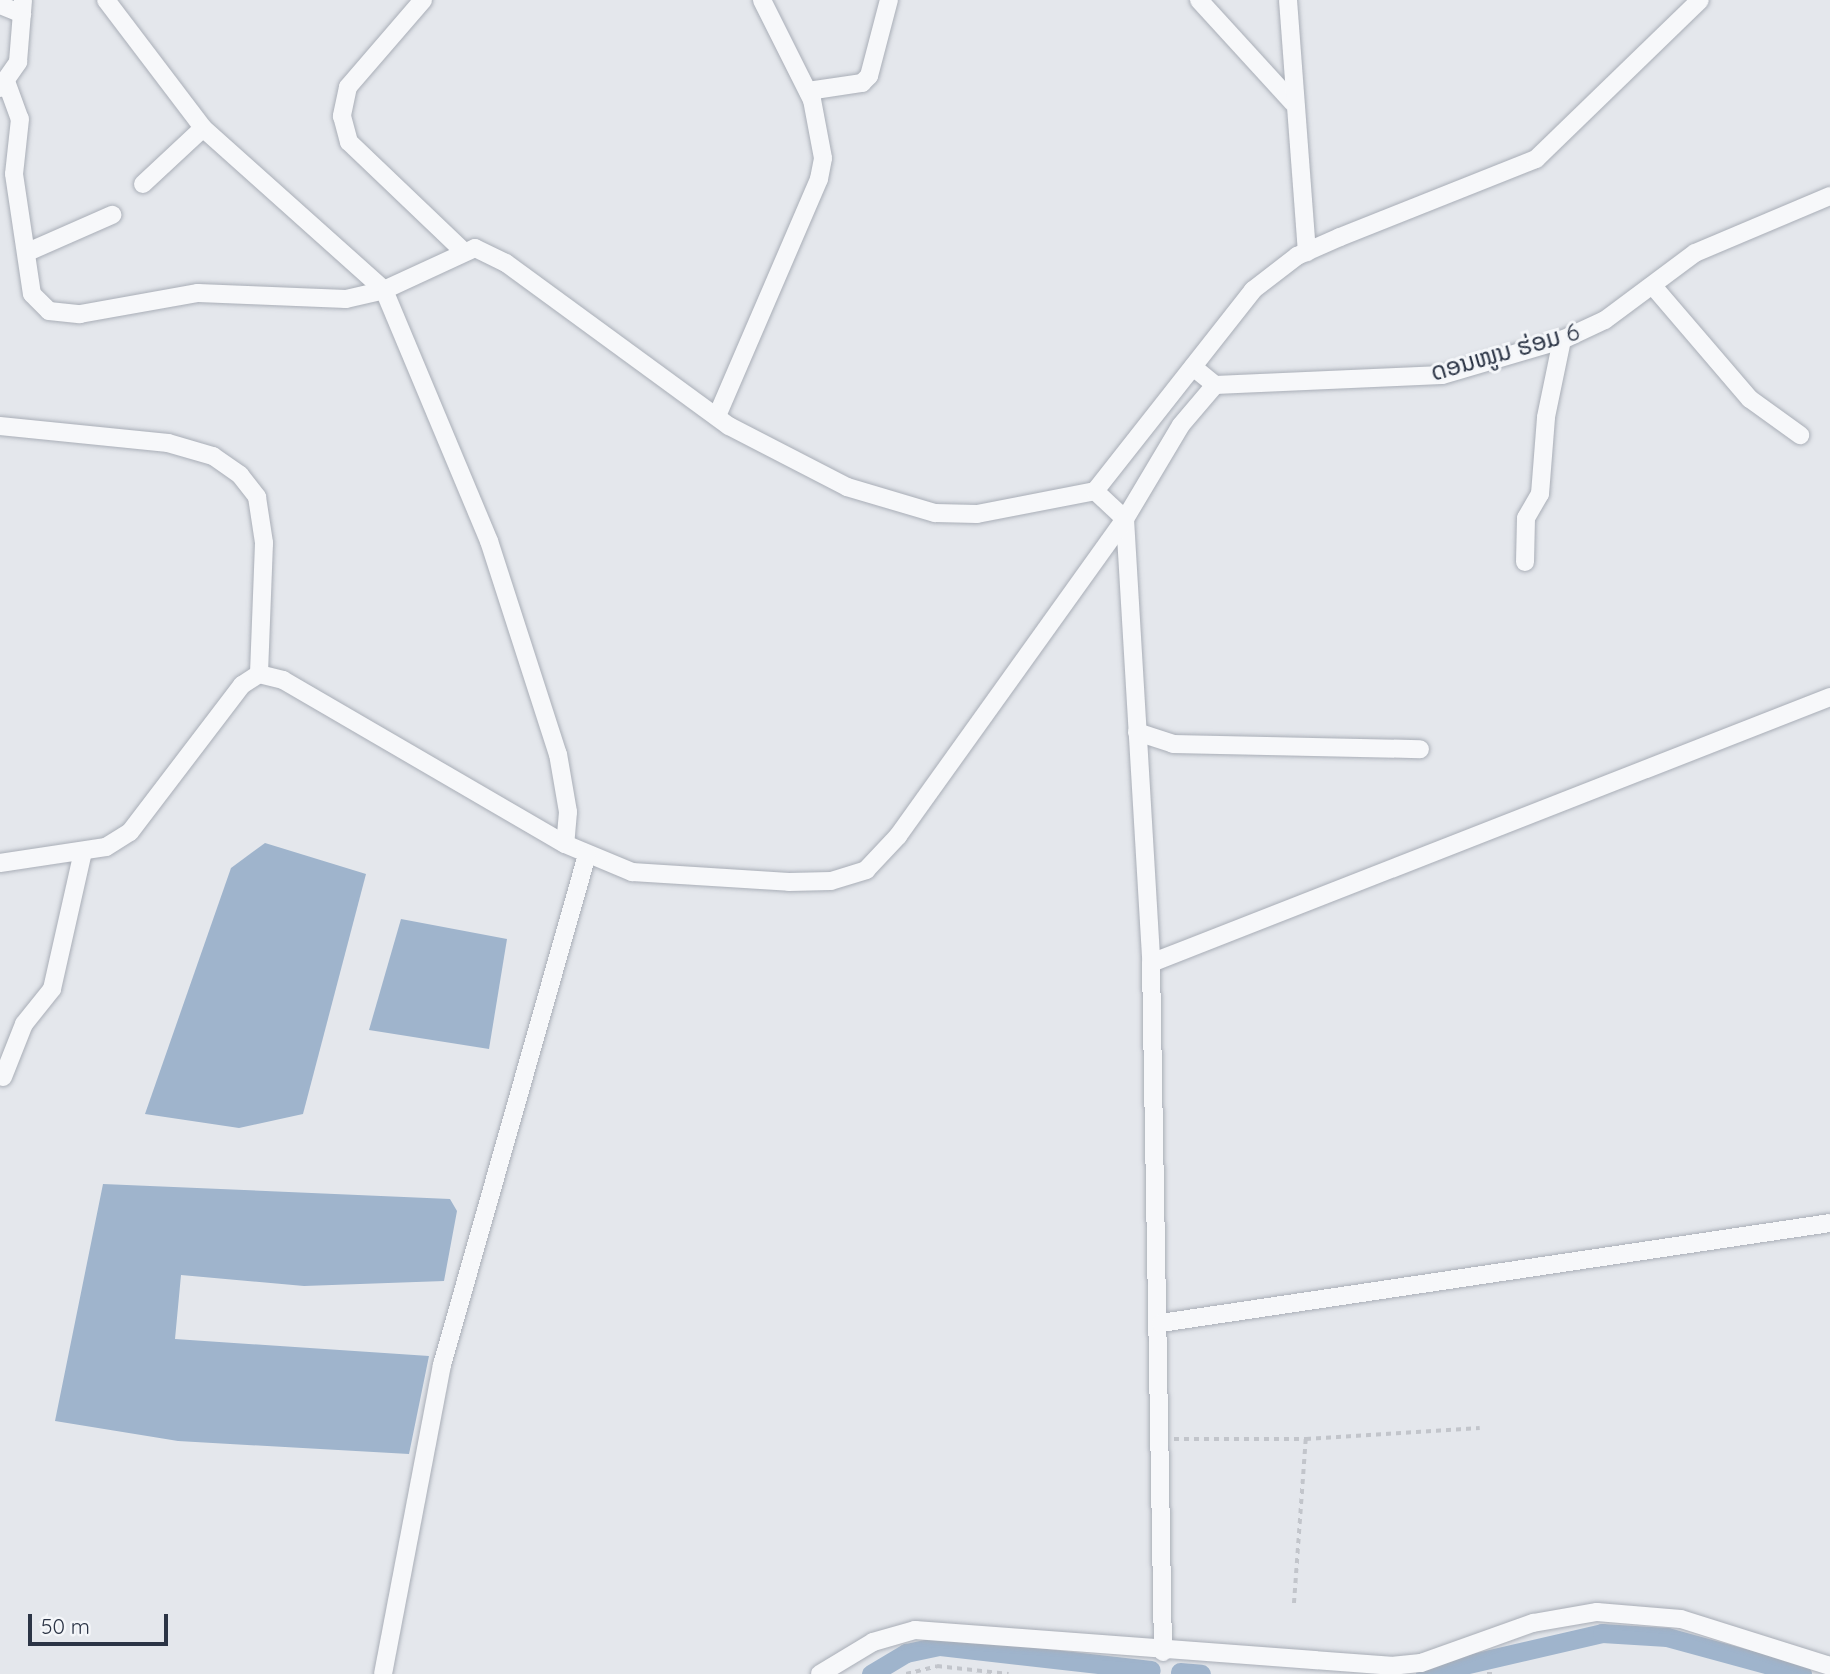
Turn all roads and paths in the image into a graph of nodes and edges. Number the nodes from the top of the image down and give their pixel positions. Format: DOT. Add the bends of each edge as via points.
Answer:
graph roads {
  1 [pos="106,0"];
  2 [pos="423,0"];
  3 [pos="762,0"];
  4 [pos="889,0"];
  5 [pos="1199,0"];
  6 [pos="1288,0"];
  7 [pos="1700,0"];
  8 [pos="0,5"];
  9 [pos="23,7"];
  10 [pos="4,86"];
  11 [pos="808,91"];
  12 [pos="1293,103"];
  13 [pos="203,128"];
  14 [pos="143,184"];
  15 [pos="1830,197"];
  16 [pos="112,215"];
  17 [pos="461,249"];
  18 [pos="30,251"];
  19 [pos="1307,252"];
  20 [pos="1653,286"];
  21 [pos="384,290"];
  22 [pos="1563,340"];
  23 [pos="1193,367"];
  24 [pos="1215,386"];
  25 [pos="717,416"];
  26 [pos="0,426"];
  27 [pos="1800,435"];
  28 [pos="1096,491"];
  29 [pos="1125,519"];
  30 [pos="1525,562"];
  31 [pos="259,674"];
  32 [pos="1830,697"];
  33 [pos="1137,732"];
  34 [pos="1420,749"];
  35 [pos="565,844"];
  36 [pos="83,851"];
  37 [pos="587,855"];
  38 [pos="0,863"];
  39 [pos="1151,963"];
  40 [pos="3,1077"];
  41 [pos="1830,1223"];
  42 [pos="1161,1323"];
  43 [pos="1480,1428"];
  44 [pos="1307,1438"];
  45 [pos="1162,1439"];
  46 [pos="1294,1608"];
  47 [pos="1163,1652"];
  48 [pos="1830,1666"];
  49 [pos="383,1674"];
  50 [pos="820,1674"];
  51 [pos="906,1674"];
  52 [pos="1009,1674"];
  1 -- 13 [label="street"];
  2 -- 17 [label="street" via="348,87 342,116 349,142"];
  3 -- 11 [label="street"];
  4 -- 11 [label="street" via="869,76 862,83"];
  5 -- 12 [label="street"];
  6 -- 12 [label="street"];
  7 -- 19 [label="street" via="1536,159"];
  8 -- 9 [label="street"];
  9 -- 10 [label="street" via="18,62"];
  10 -- 18 [label="street" via="20,119 14,174"];
  11 -- 25 [label="street" via="821,136 819,179"];
  12 -- 19 [label="street"];
  13 -- 14 [label="street"];
  13 -- 21 [label="street"];
  15 -- 20 [label="street, ດອນໜູນ ຮ່ອມ 6" via="1695,253"];
  16 -- 18 [label="street"];
  17 -- 21 [label="street"];
  17 -- 25 [label="street" via="475,248 506,263"];
  18 -- 21 [label="street" via="32,294 49,310 80,314 198,293 346,299"];
  19 -- 23 [label="street" via="1253,290"];
  20 -- 22 [label="street, ດອນໜູນ ຮ່ອມ 6"];
  20 -- 27 [label="street" via="1750,399"];
  21 -- 35 [label="street" via="488,541 554,741 566,784"];
  22 -- 24 [label="street, ດອນໜູນ ຮ່ອມ 6" via="1442,375"];
  22 -- 30 [label="street" via="1546,417 1540,494 1526,518"];
  23 -- 24 [label="street"];
  23 -- 28 [label="street"];
  24 -- 29 [label="street" via="1143,482"];
  25 -- 28 [label="street" via="847,487 935,513 1010,513"];
  26 -- 31 [label="street" via="168,443 213,456 240,475 257,497 264,543"];
  28 -- 29 [label="street"];
  29 -- 33 [label="street"];
  29 -- 37 [label="street" via="898,836 866,870 831,881 702,881 632,872"];
  31 -- 35 [label="street" via="283,680"];
  31 -- 36 [label="street" via="242,685 130,832 107,848"];
  32 -- 39 [label="street"];
  33 -- 34 [label="street" via="1173,744"];
  33 -- 39 [label="street"];
  35 -- 37 [label="street"];
  36 -- 38 [label="street"];
  36 -- 40 [label="street" via="52,989 24,1024"];
  37 -- 49 [label="street" via="442,1365"];
  39 -- 42 [label="street"];
  41 -- 42 [label="street"];
  42 -- 45 [label="street"];
  43 -- 44 [label="path"];
  44 -- 45 [label="path"];
  44 -- 46 [label="path"];
  45 -- 47 [label="street"];
  47 -- 48 [label="street" via="1391,1666 1421,1663 1533,1623 1597,1612 1681,1619"];
  47 -- 50 [label="street" via="915,1630 873,1642"];
  51 -- 52 [label="path" via="937,1667"];
}
